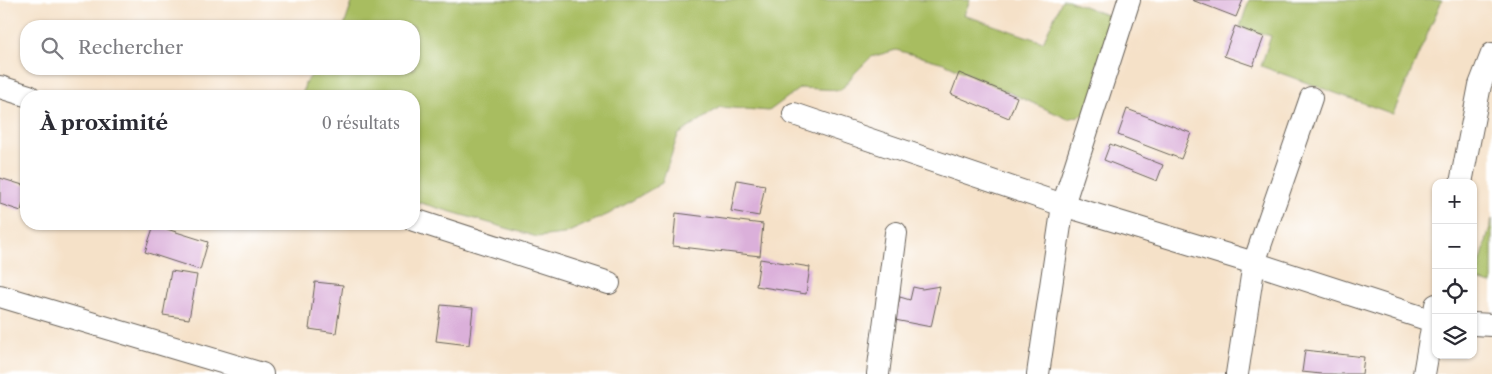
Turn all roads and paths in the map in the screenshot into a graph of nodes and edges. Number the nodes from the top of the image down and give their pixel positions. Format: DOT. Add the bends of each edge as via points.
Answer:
graph roads {
  1 [pos="1129,0"];
  2 [pos="1492,54"];
  3 [pos="0,87"];
  4 [pos="1486,87"];
  5 [pos="20,93"];
  6 [pos="1311,98"];
  7 [pos="794,114"];
  8 [pos="1462,179"];
  9 [pos="1063,205"];
  10 [pos="420,222"];
  11 [pos="896,232"];
  12 [pos="1254,263"];
  13 [pos="609,283"];
  14 [pos="0,296"];
  15 [pos="1432,315"];
  16 [pos="1477,324"];
  17 [pos="1492,324"];
  18 [pos="1432,332"];
  19 [pos="262,374"];
  20 [pos="878,374"];
  21 [pos="1038,374"];
  22 [pos="1237,374"];
  23 [pos="1424,374"];
  1 -- 9 [label="street"];
  2 -- 4 [label="street"];
  3 -- 5 [label="street"];
  4 -- 8 [label="street"];
  6 -- 12 [label="street"];
  7 -- 9 [label="street"];
  9 -- 12 [label="street"];
  9 -- 21 [label="street"];
  10 -- 13 [label="street"];
  11 -- 20 [label="street"];
  12 -- 15 [label="street"];
  12 -- 22 [label="street"];
  14 -- 19 [label="street"];
  16 -- 17 [label="street"];
  18 -- 23 [label="street"];
}
